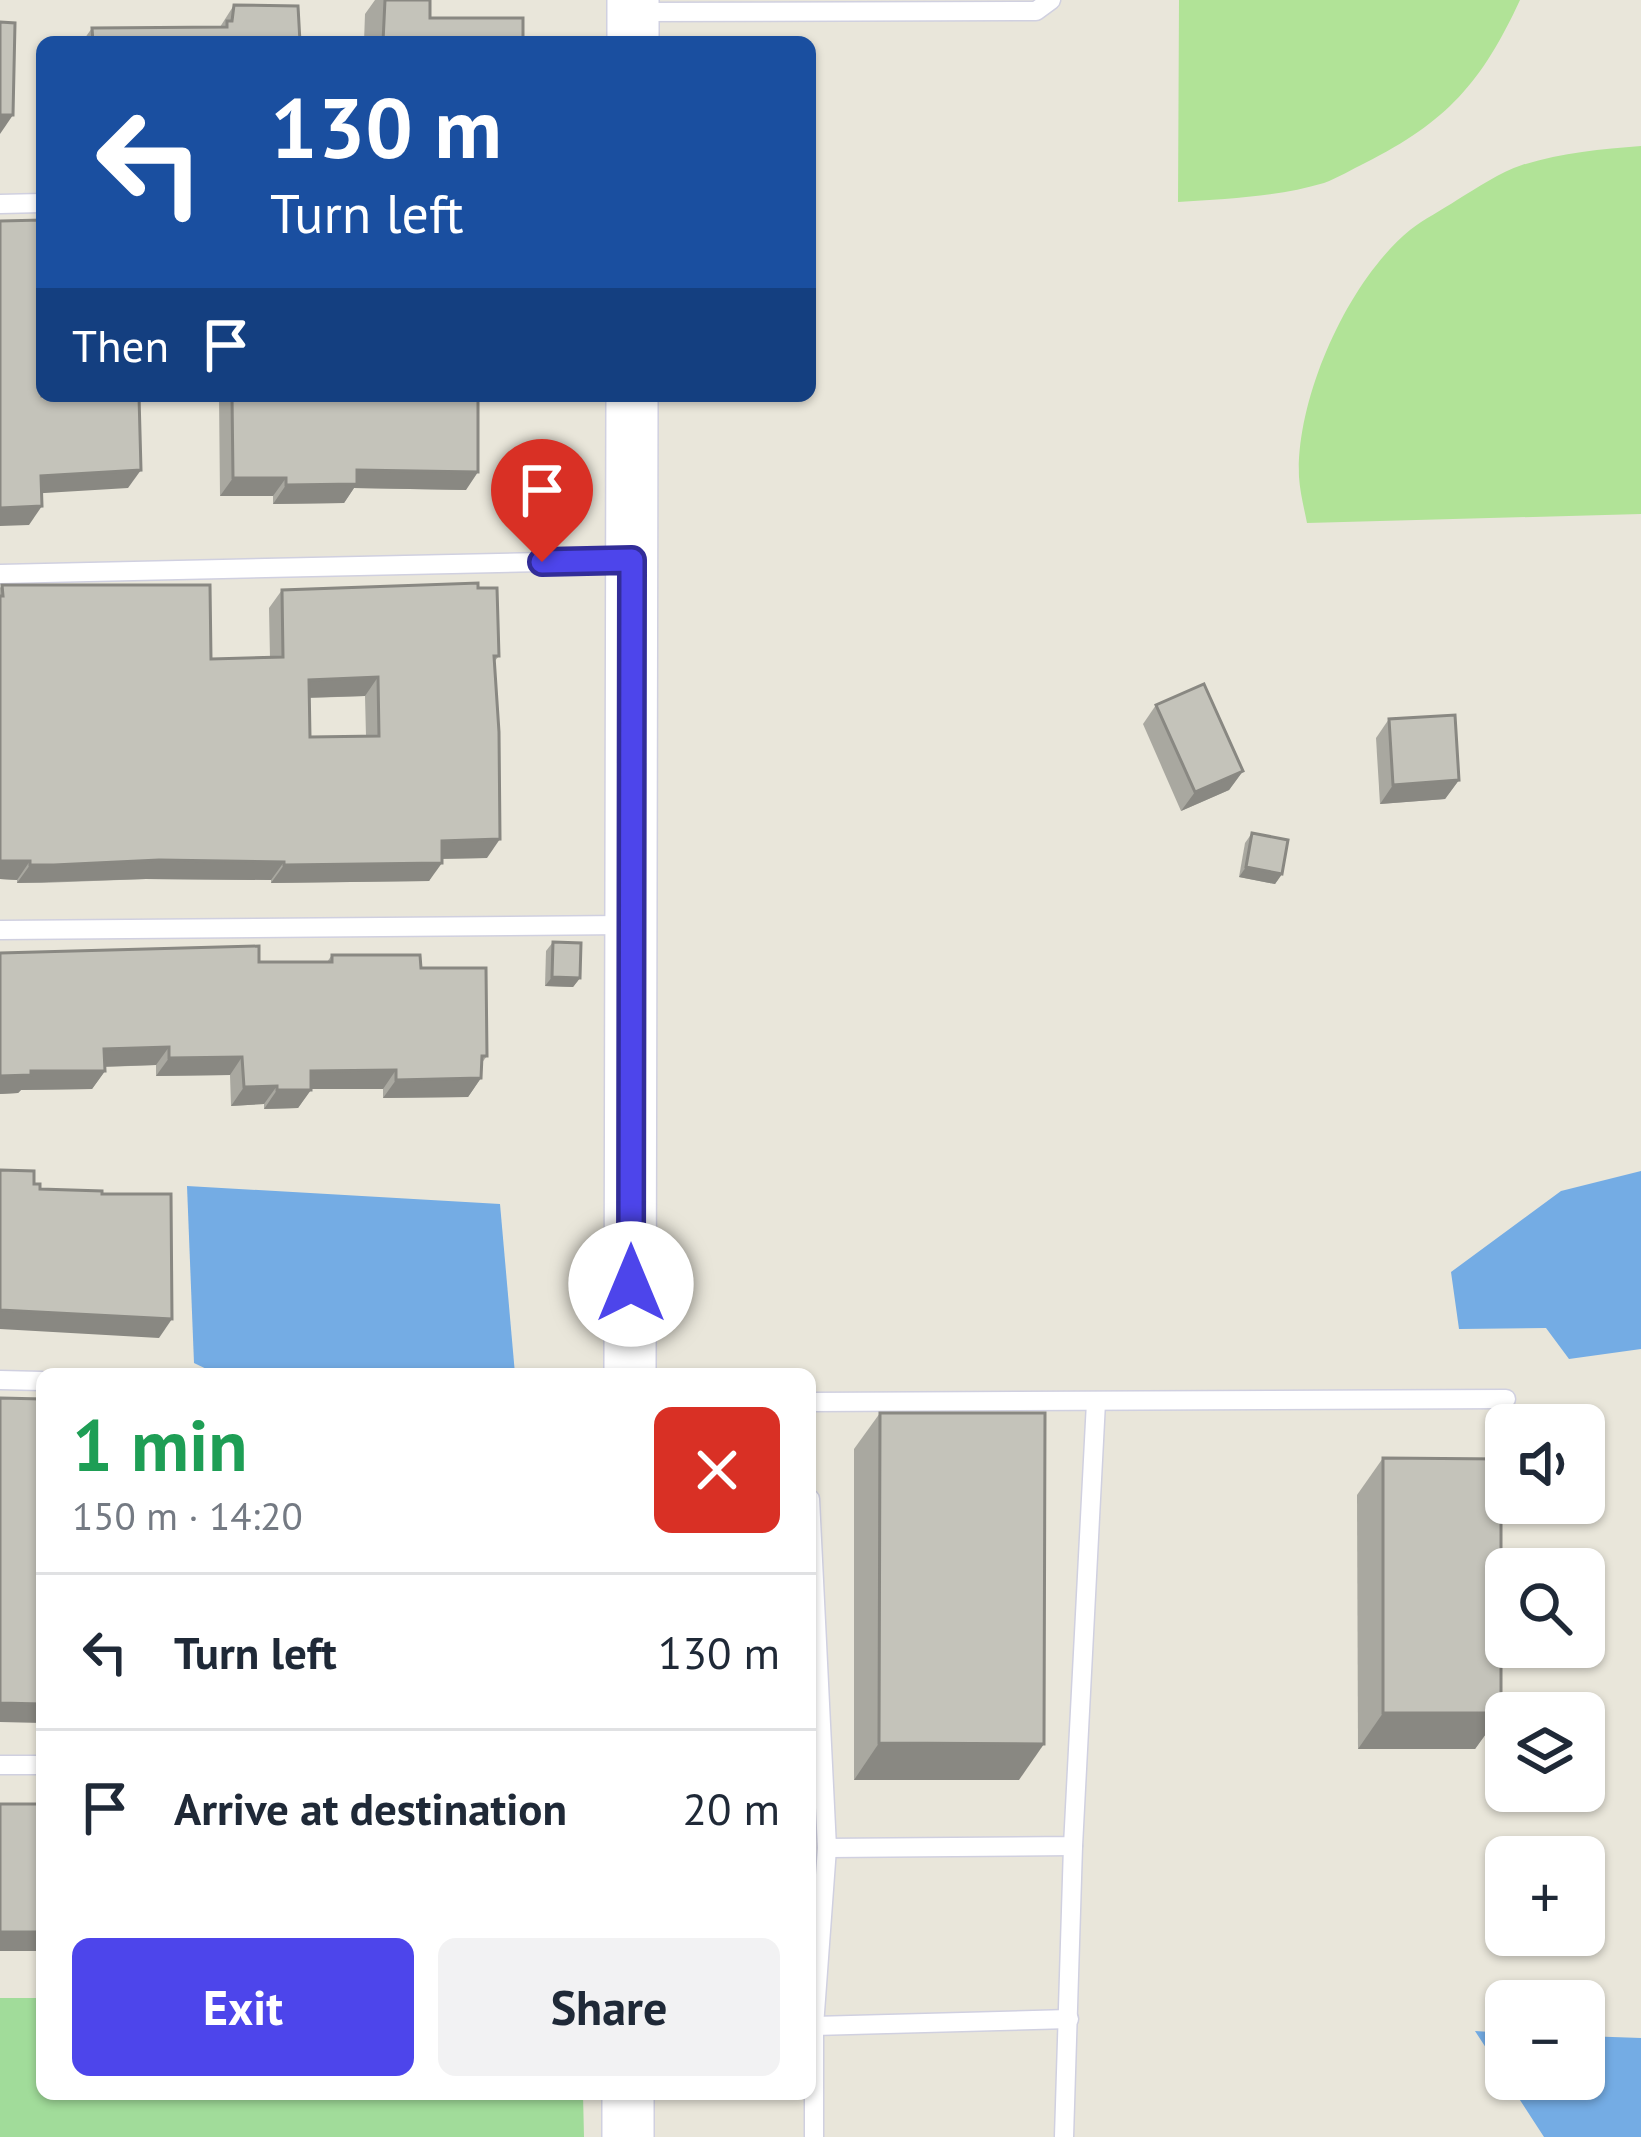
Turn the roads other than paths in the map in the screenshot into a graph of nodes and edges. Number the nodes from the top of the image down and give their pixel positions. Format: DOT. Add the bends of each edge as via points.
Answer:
graph roads {
  1 [pos="1051,0"];
  2 [pos="756,6"];
  3 [pos="633,18"];
  4 [pos="36,203"];
  5 [pos="0,204"];
  6 [pos="632,402"];
  7 [pos="632,560"];
  8 [pos="0,574"];
  9 [pos="631,925"];
  10 [pos="0,930"];
  11 [pos="630,1368"];
  12 [pos="0,1380"];
  13 [pos="36,1381"];
  14 [pos="1506,1399"];
  15 [pos="816,1402"];
  16 [pos="1096,1402"];
  17 [pos="816,1630"];
  18 [pos="0,1765"];
  19 [pos="36,1765"];
  20 [pos="1073,1846"];
  21 [pos="826,1848"];
  22 [pos="816,1996"];
  23 [pos="1069,2019"];
  24 [pos="816,2026"];
  25 [pos="628,2100"];
  26 [pos="814,2100"];
  27 [pos="628,2137"];
  28 [pos="814,2137"];
  29 [pos="1064,2137"];
  1 -- 2 [label="lane" via="1036,11"];
  2 -- 3 [label="lane"];
  4 -- 5 [label="lane"];
  6 -- 7 [label="street"];
  7 -- 8 [label="lane"];
  7 -- 9 [label="street"];
  9 -- 10 [label="lane"];
  9 -- 11 [label="street"];
  12 -- 13 [label="lane"];
  14 -- 16 [label="lane"];
  15 -- 16 [label="lane"];
  16 -- 20 [label="lane"];
  17 -- 21 [label="lane"];
  18 -- 19 [label="lane"];
  20 -- 21 [label="lane"];
  20 -- 23 [label="lane"];
  21 -- 22 [label="lane"];
  23 -- 24 [label="lane"];
  23 -- 29 [label="lane"];
  25 -- 27 [label="street"];
  26 -- 28 [label="lane"];
}
